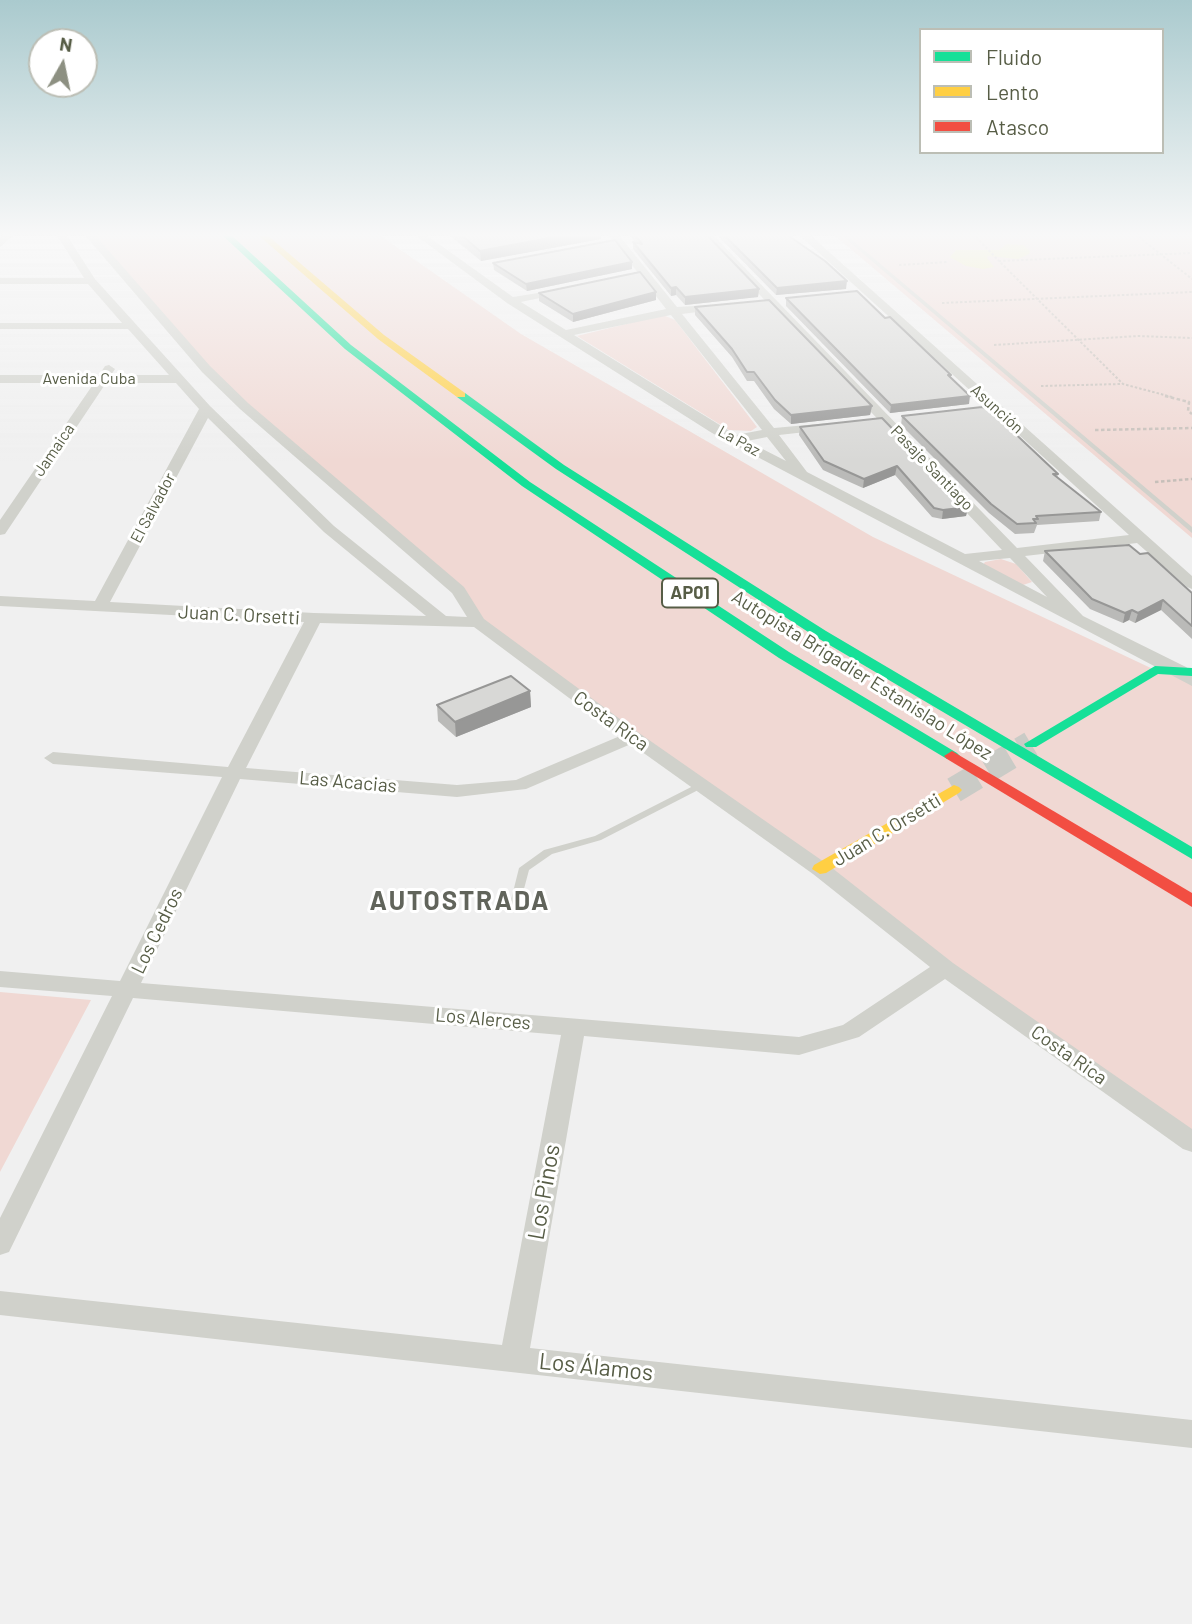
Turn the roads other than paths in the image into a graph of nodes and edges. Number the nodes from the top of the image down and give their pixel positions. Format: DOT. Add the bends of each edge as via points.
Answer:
graph roads {
  1 [pos="118,310"];
  2 [pos="155,310"];
  3 [pos="307,310"];
  4 [pos="349,310"];
  5 [pos="525,310"];
  6 [pos="684,310"];
  7 [pos="780,310"];
  8 [pos="879,310"];
  9 [pos="931,310"];
  10 [pos="673,311"];
  11 [pos="0,318"];
  12 [pos="129,322"];
  13 [pos="0,326"];
  14 [pos="564,334"];
  15 [pos="0,369"];
  16 [pos="169,369"];
  17 [pos="105,374"];
  18 [pos="0,379"];
  19 [pos="179,379"];
  20 [pos="206,409"];
  21 [pos="845,424"];
  22 [pos="771,432"];
  23 [pos="735,439"];
  24 [pos="807,479"];
  25 [pos="0,531"];
  26 [pos="1192,531"];
  27 [pos="1140,538"];
  28 [pos="1014,553"];
  29 [pos="960,559"];
  30 [pos="1192,584"];
  31 [pos="0,601"];
  32 [pos="100,607"];
  33 [pos="314,618"];
  34 [pos="1077,619"];
  35 [pos="442,621"];
  36 [pos="478,622"];
  37 [pos="1188,675"];
  38 [pos="633,737"];
  39 [pos="1031,744"];
  40 [pos="53,758"];
  41 [pos="234,773"];
  42 [pos="701,785"];
  43 [pos="954,790"];
  44 [pos="1192,854"];
  45 [pos="820,869"];
  46 [pos="1192,901"];
  47 [pos="515,904"];
  48 [pos="945,968"];
  49 [pos="0,979"];
  50 [pos="128,990"];
  51 [pos="574,1027"];
  52 [pos="1192,1142"];
  53 [pos="0,1244"];
  54 [pos="0,1303"];
  55 [pos="514,1358"];
  56 [pos="1192,1434"];
  1 -- 12 [label="street"];
  2 -- 36 [label="street, Costa Rica" via="244,406 458,590"];
  3 -- 46 [label="main road, Autopista Brigadier Estanislao López / AP01" via="348,347 526,484 784,655"];
  4 -- 44 [label="main road, Autopista Brigadier Estanislao López / AP01" via="560,467 821,634"];
  5 -- 14 [label="street, La Paz"];
  6 -- 10 [label="street"];
  7 -- 28 [label="street, Pasaje Santiago"];
  8 -- 27 [label="street, Asunción"];
  9 -- 26 [label="lane"];
  10 -- 14 [label="street"];
  10 -- 22 [label="street"];
  11 -- 12 [label="street"];
  12 -- 13 [label="street"];
  12 -- 16 [label="street"];
  14 -- 23 [label="street, La Paz"];
  15 -- 17 [label="street, Avenida Cuba"];
  16 -- 17 [label="street, Avenida Cuba"];
  16 -- 19 [label="street"];
  17 -- 18 [label="street, Avenida Cuba"];
  17 -- 19 [label="street, Avenida Cuba"];
  17 -- 25 [label="street, Jamaica"];
  19 -- 20 [label="street"];
  20 -- 32 [label="street, El Salvador"];
  20 -- 35 [label="street" via="329,529"];
  21 -- 22 [label="street"];
  22 -- 23 [label="street"];
  22 -- 24 [label="street"];
  23 -- 24 [label="street, La Paz"];
  24 -- 29 [label="street, La Paz"];
  27 -- 28 [label="street"];
  27 -- 30 [label="street, Asunción"];
  28 -- 29 [label="street"];
  28 -- 34 [label="street, Pasaje Santiago"];
  29 -- 34 [label="street, La Paz"];
  31 -- 32 [label="street, Juan C. Orsetti"];
  32 -- 33 [label="street, Juan C. Orsetti"];
  33 -- 35 [label="street, Juan C. Orsetti"];
  33 -- 41 [label="street, Los Cedros"];
  34 -- 37 [label="street, Pasaje Santiago"];
  35 -- 36 [label="street, Juan C. Orsetti"];
  36 -- 38 [label="street, Costa Rica"];
  37 -- 39 [label="main road" via="1155,670"];
  38 -- 41 [label="street, Las Acacias" via="519,785 457,792"];
  38 -- 42 [label="street, Costa Rica"];
  40 -- 41 [label="street, Las Acacias"];
  41 -- 50 [label="street, Los Cedros"];
  42 -- 45 [label="street, Costa Rica"];
  42 -- 47 [label="lane" via="598,838 548,852 524,868"];
  43 -- 45 [label="main road, Juan C. Orsetti"];
  45 -- 48 [label="street, Costa Rica"];
  48 -- 51 [label="street, Los Alerces" via="851,1031 799,1046"];
  48 -- 52 [label="street, Costa Rica"];
  49 -- 50 [label="street, Los Alerces"];
  50 -- 51 [label="street, Los Alerces"];
  50 -- 53 [label="street, Los Cedros"];
  51 -- 55 [label="street, Los Pinos"];
  54 -- 55 [label="street, Los Álamos"];
  55 -- 56 [label="street, Los Álamos"];
}
